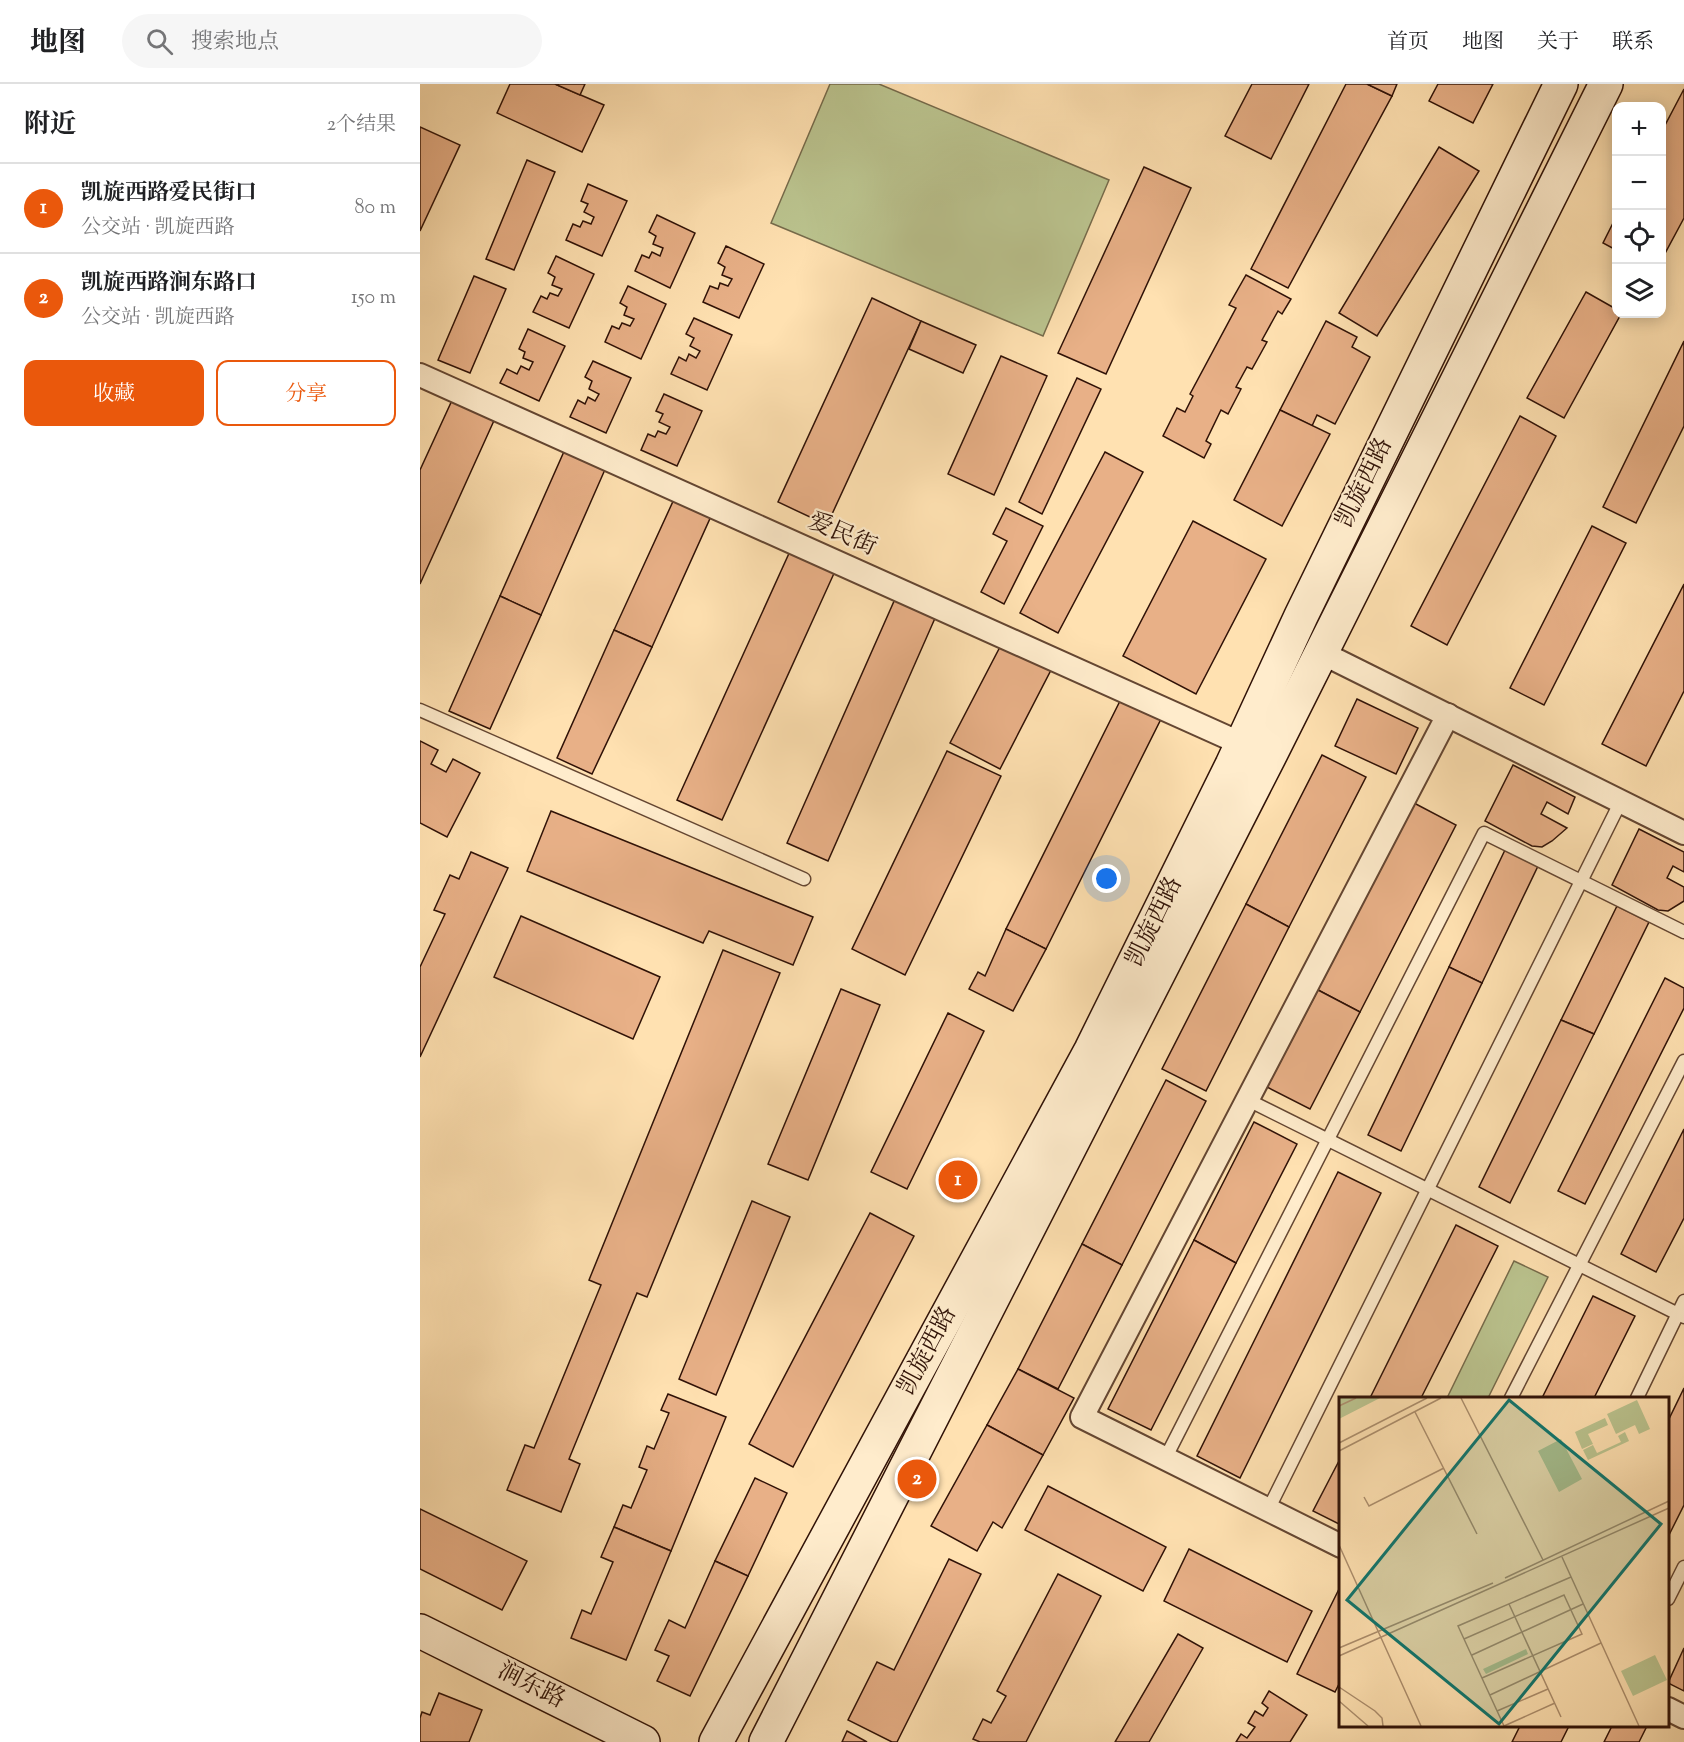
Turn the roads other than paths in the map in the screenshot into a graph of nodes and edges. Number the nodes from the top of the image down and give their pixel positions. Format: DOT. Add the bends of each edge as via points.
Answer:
graph roads {
  1 [pos="1561,84"];
  2 [pos="1606,84"];
  3 [pos="420,375"];
  4 [pos="1322,653"];
  5 [pos="420,710"];
  6 [pos="1449,715"];
  7 [pos="1242,744"];
  8 [pos="1620,801"];
  9 [pos="1684,832"];
  10 [pos="804,879"];
  11 [pos="1581,881"];
  12 [pos="1684,932"];
  13 [pos="1684,1061"];
  14 [pos="1248,1100"];
  15 [pos="1328,1140"];
  16 [pos="1428,1189"];
  17 [pos="1580,1265"];
  18 [pos="1684,1301"];
  19 [pos="1681,1316"];
  20 [pos="1512,1397"];
  21 [pos="1637,1397"];
  22 [pos="1165,1459"];
  23 [pos="1268,1510"];
  24 [pos="1339,1545"];
  25 [pos="1684,1567"];
  26 [pos="1669,1597"];
  27 [pos="420,1631"];
  28 [pos="420,1649"];
  29 [pos="1669,1710"];
  30 [pos="1684,1717"];
  31 [pos="607,1742"];
  32 [pos="643,1742"];
  33 [pos="716,1742"];
  34 [pos="766,1742"];
  1 -- 7 [label="main road, 凯旋西路"];
  2 -- 4 [label="main road, 凯旋西路"];
  3 -- 7 [label="street, 爱民街"];
  4 -- 6 [label="street"];
  4 -- 34 [label="main road, 凯旋西路"];
  5 -- 10 [label="lane"];
  6 -- 8 [label="street"];
  6 -- 14 [label="street"];
  7 -- 33 [label="main road, 凯旋西路" via="1091,1050"];
  8 -- 9 [label="street"];
  8 -- 11 [label="lane"];
  11 -- 12 [label="lane"];
  11 -- 15 [label="lane" via="1484,833"];
  11 -- 16 [label="lane"];
  13 -- 17 [label="lane"];
  14 -- 15 [label="lane"];
  14 -- 22 [label="street" via="1082,1417"];
  15 -- 16 [label="lane"];
  15 -- 22 [label="lane"];
  16 -- 17 [label="lane"];
  16 -- 23 [label="lane"];
  17 -- 19 [label="lane"];
  17 -- 20 [label="lane"];
  18 -- 19 [label="lane"];
  19 -- 21 [label="lane"];
  22 -- 23 [label="street"];
  23 -- 24 [label="street"];
  25 -- 26 [label="lane"];
  27 -- 32 [label="main road, 涧东路"];
  28 -- 31 [label="main road, 涧东路"];
  29 -- 30 [label="street"];
}
